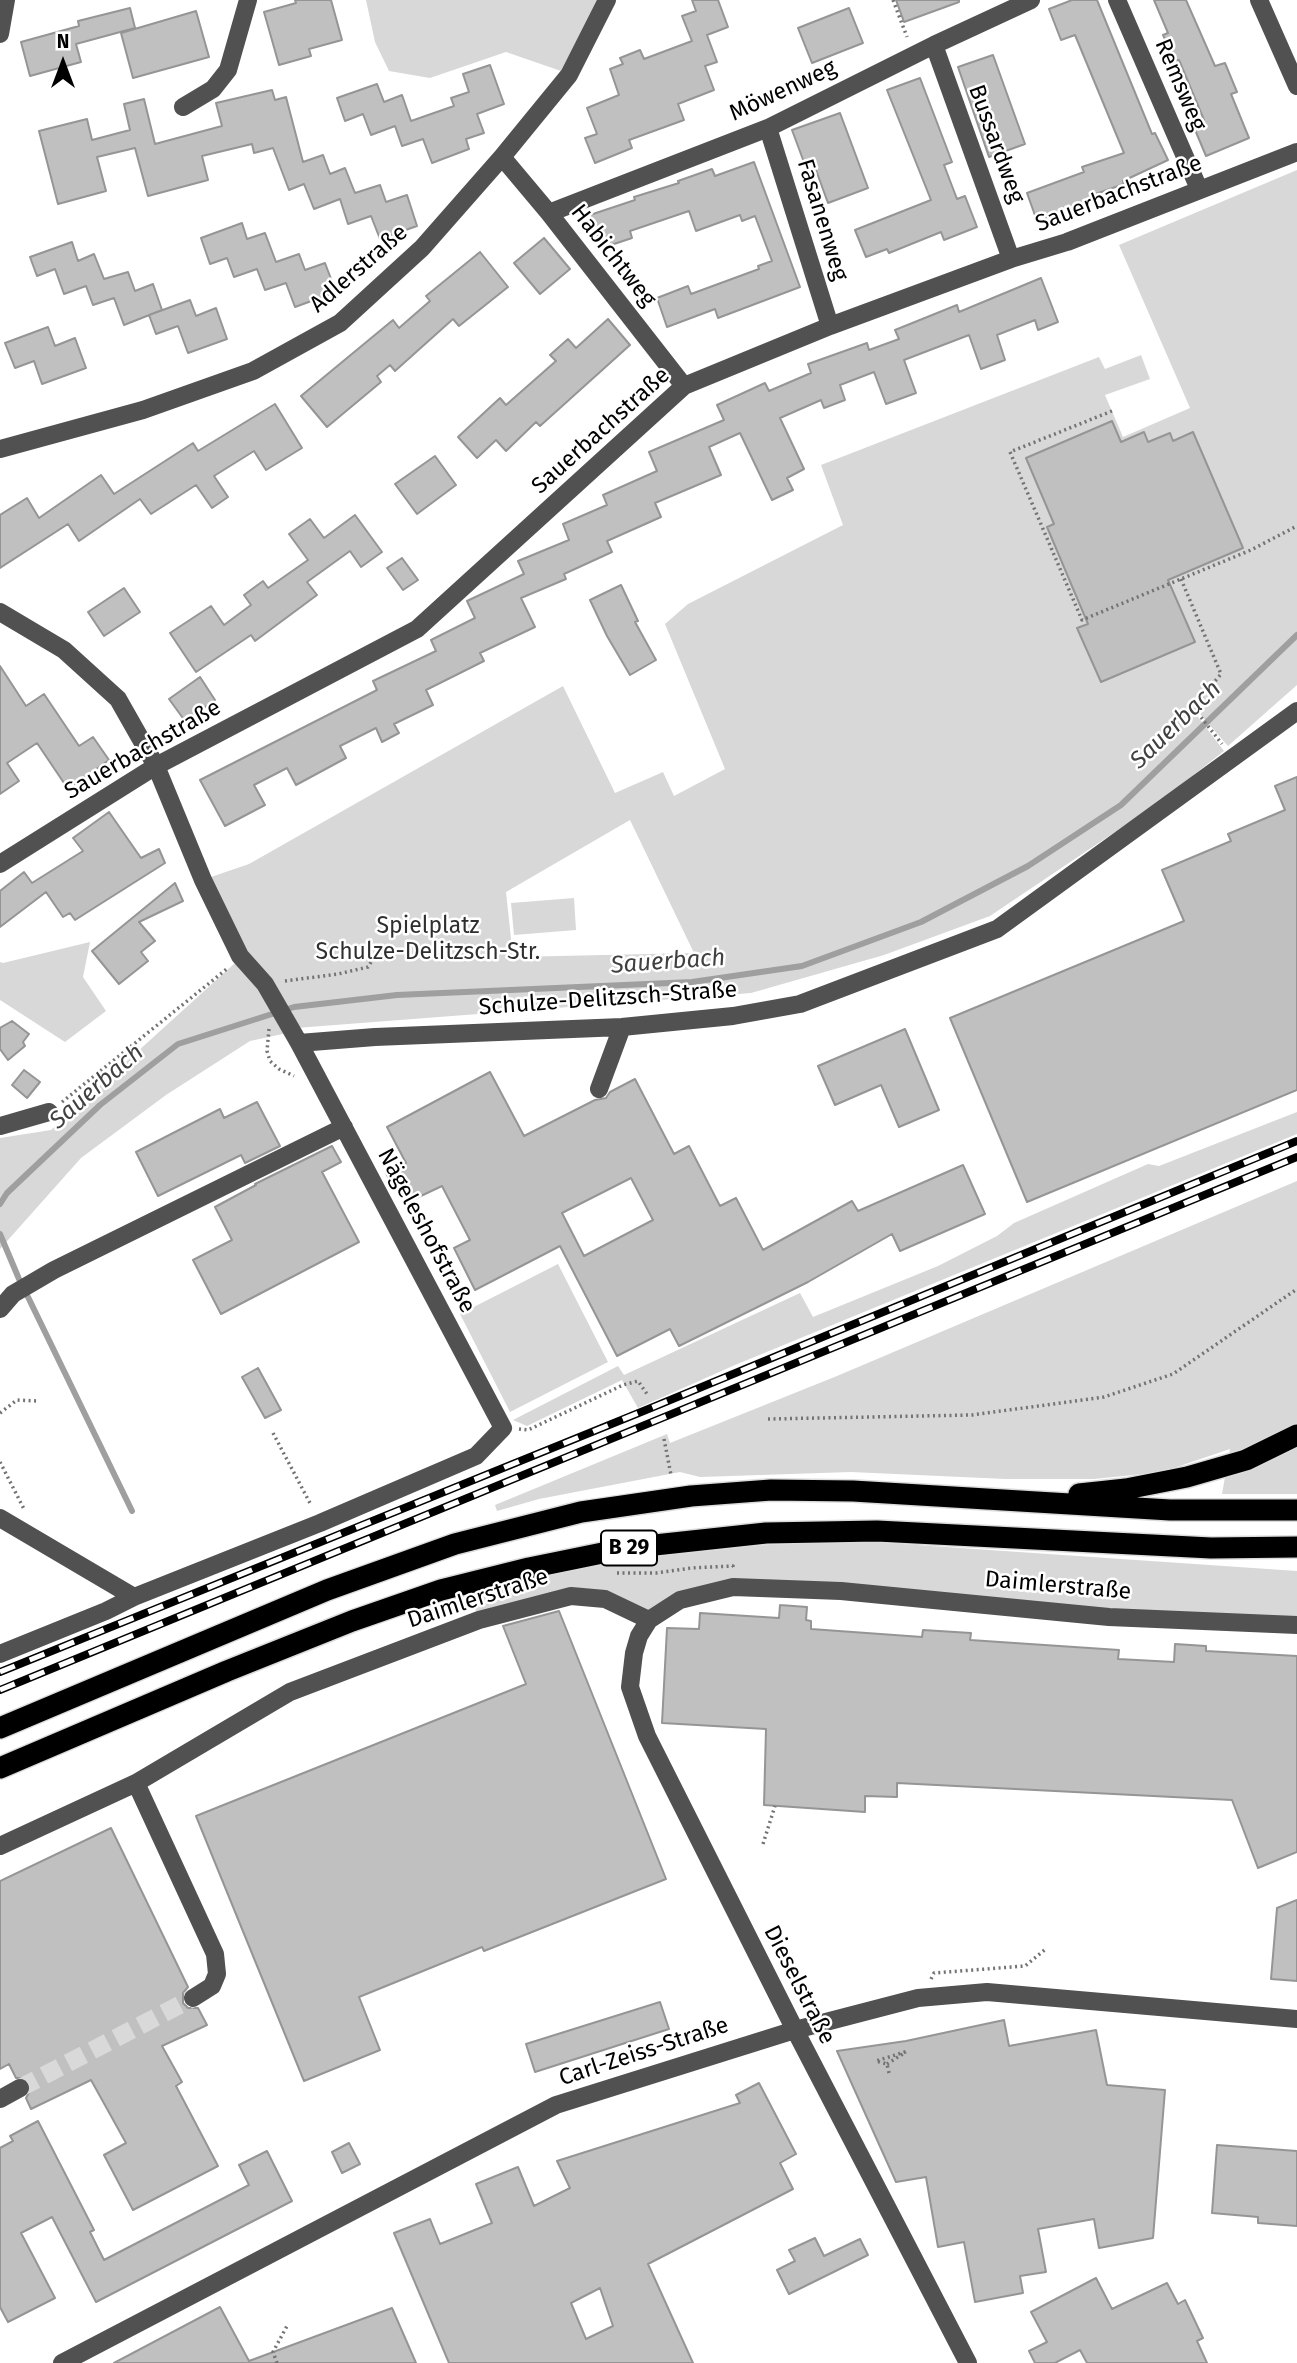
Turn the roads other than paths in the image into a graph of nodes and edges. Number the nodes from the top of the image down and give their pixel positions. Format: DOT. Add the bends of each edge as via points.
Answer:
graph roads {
  1 [pos="6,0"];
  2 [pos="248,0"];
  3 [pos="607,0"];
  4 [pos="1031,0"];
  5 [pos="1117,0"];
  6 [pos="1259,0"];
  7 [pos="0,34"];
  8 [pos="934,45"];
  9 [pos="1297,86"];
  10 [pos="183,107"];
  11 [pos="768,128"];
  12 [pos="1297,152"];
  13 [pos="502,157"];
  14 [pos="1199,189"];
  15 [pos="549,214"];
  16 [pos="1011,259"];
  17 [pos="830,326"];
  18 [pos="684,386"];
  19 [pos="0,449"];
  20 [pos="0,612"];
  21 [pos="1297,711"];
  22 [pos="156,766"];
  23 [pos="0,864"];
  24 [pos="622,1027"];
  25 [pos="296,1037"];
  26 [pos="599,1088"];
  27 [pos="49,1112"];
  28 [pos="0,1126"];
  29 [pos="344,1127"];
  30 [pos="0,1309"];
  31 [pos="1297,1435"];
  32 [pos="1000,1499"];
  33 [pos="1297,1510"];
  34 [pos="0,1518"];
  35 [pos="1297,1547"];
  36 [pos="134,1597"];
  37 [pos="649,1620"];
  38 [pos="1297,1625"];
  39 [pos="0,1654"];
  40 [pos="0,1728"];
  41 [pos="0,1768"];
  42 [pos="136,1783"];
  43 [pos="0,1846"];
  44 [pos="193,1998"];
  45 [pos="1297,2019"];
  46 [pos="794,2030"];
  47 [pos="20,2088"];
  48 [pos="0,2099"];
  49 [pos="72,2361"];
  50 [pos="968,2363"];
  1 -- 7 [label="street"];
  2 -- 10 [label="street" via="228,70 213,89"];
  3 -- 13 [label="street, Adlerstraße" via="569,75"];
  4 -- 8 [label="street, Möwenweg"];
  5 -- 14 [label="street, Remsweg"];
  6 -- 9 [label="street"];
  8 -- 11 [label="street, Möwenweg"];
  8 -- 16 [label="street, Bussardweg"];
  11 -- 15 [label="street, Möwenweg"];
  11 -- 17 [label="street, Fasanenweg"];
  12 -- 14 [label="street, Sauerbachstraße"];
  13 -- 15 [label="street, Habichtweg"];
  13 -- 19 [label="street, Adlerstraße" via="422,248 340,324 253,371 143,410"];
  14 -- 16 [label="street, Sauerbachstraße" via="1067,242"];
  15 -- 18 [label="street, Habichtweg"];
  16 -- 17 [label="street, Sauerbachstraße"];
  17 -- 18 [label="street, Sauerbachstraße"];
  18 -- 22 [label="street, Sauerbachstraße" via="417,629"];
  20 -- 22 [label="street, Nägeleshofstraße" via="64,650 118,699"];
  21 -- 24 [label="street, Schulze-Delitzsch-Straße" via="997,929 800,1004"];
  22 -- 23 [label="street, Sauerbachstraße"];
  22 -- 25 [label="street, Nägeleshofstraße" via="240,956 266,986"];
  24 -- 25 [label="street, Schulze-Delitzsch-Straße"];
  24 -- 26 [label="street"];
  25 -- 29 [label="street, Nägeleshofstraße"];
  27 -- 28 [label="street"];
  29 -- 30 [label="street" via="54,1270 13,1294"];
  29 -- 36 [label="street, Nägeleshofstraße" via="503,1428 476,1456"];
  31 -- 32 [label="highway, B 29" via="1246,1460 1187,1477 1126,1489"];
  32 -- 33 [label="highway, B 29" via="1170,1510"];
  32 -- 40 [label="highway, B 29" via="771,1490 691,1496 581,1513 455,1544 327,1591"];
  34 -- 36 [label="street"];
  35 -- 41 [label="highway, B 29" via="1211,1548 877,1531 766,1533 627,1548 441,1590 352,1621"];
  36 -- 39 [label="street"];
  37 -- 38 [label="street, Daimlerstraße" via="680,1601 733,1587 841,1591 1110,1617"];
  37 -- 42 [label="street, Daimlerstraße" via="605,1599 585,1596 479,1620 290,1692"];
  37 -- 46 [label="street, Dieselstraße" via="634,1653 630,1687 647,1736"];
  42 -- 43 [label="street, Daimlerstraße"];
  42 -- 44 [label="street" via="215,1954 217,1973 212,1986"];
  45 -- 46 [label="street, Carl-Zeiss-Straße" via="987,1992 918,1998"];
  46 -- 49 [label="street, Carl-Zeiss-Straße" via="556,2105"];
  46 -- 50 [label="street, Dieselstraße"];
  47 -- 48 [label="street"];
}
